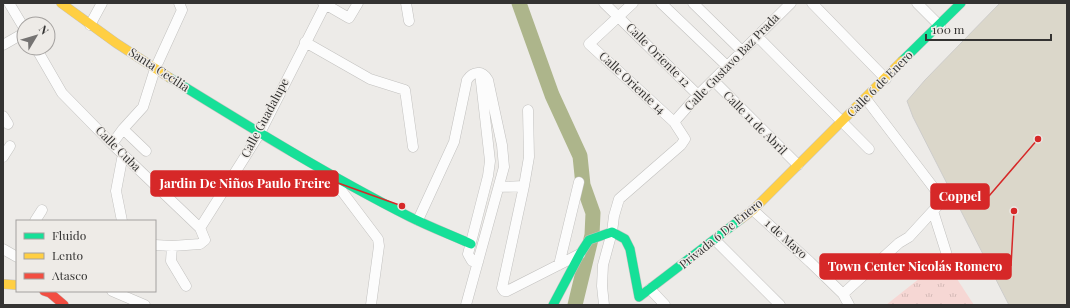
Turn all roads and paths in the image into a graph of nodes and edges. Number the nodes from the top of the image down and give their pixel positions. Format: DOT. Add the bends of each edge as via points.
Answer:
graph roads {
  1 [pos="9,3"];
  2 [pos="61,3"];
  3 [pos="102,3"];
  4 [pos="179,3"];
  5 [pos="358,3"];
  6 [pos="406,3"];
  7 [pos="604,3"];
  8 [pos="633,3"];
  9 [pos="661,3"];
  10 [pos="693,3"];
  11 [pos="812,3"];
  12 [pos="917,3"];
  13 [pos="961,3"];
  14 [pos="324,4"];
  15 [pos="784,5"];
  16 [pos="17,16"];
  17 [pos="618,16"];
  18 [pos="409,21"];
  19 [pos="90,25"];
  20 [pos="940,26"];
  21 [pos="757,36"];
  22 [pos="16,38"];
  23 [pos="305,42"];
  24 [pos="3,45"];
  25 [pos="742,51"];
  26 [pos="41,56"];
  27 [pos="727,66"];
  28 [pos="155,69"];
  29 [pos="480,72"];
  30 [pos="886,79"];
  31 [pos="713,80"];
  32 [pos="698,94"];
  33 [pos="866,98"];
  34 [pos="528,110"];
  35 [pos="674,122"];
  36 [pos="842,122"];
  37 [pos="123,129"];
  38 [pos="260,133"];
  39 [pos="112,144"];
  40 [pos="10,146"];
  41 [pos="413,147"];
  42 [pos="869,150"];
  43 [pos="146,151"];
  44 [pos="123,154"];
  45 [pos="3,157"];
  46 [pos="798,165"];
  47 [pos="324,170"];
  48 [pos="579,182"];
  49 [pos="524,186"];
  50 [pos="499,187"];
  51 [pos="42,210"];
  52 [pos="753,210"];
  53 [pos="933,211"];
  54 [pos="415,219"];
  55 [pos="37,220"];
  56 [pos="122,220"];
  57 [pos="200,228"];
  58 [pos="612,232"];
  59 [pos="715,240"];
  60 [pos="471,244"];
  61 [pos="156,245"];
  62 [pos="172,246"];
  63 [pos="946,252"];
  64 [pos="580,254"];
  65 [pos="478,262"];
  66 [pos="559,265"];
  67 [pos="3,284"];
  68 [pos="16,286"];
  69 [pos="186,286"];
  70 [pos="650,289"];
  71 [pos="47,292"];
  72 [pos="114,292"];
  73 [pos="842,294"];
  74 [pos="64,305"];
  75 [pos="145,305"];
  76 [pos="371,305"];
  77 [pos="466,305"];
  78 [pos="553,305"];
  79 [pos="604,305"];
  80 [pos="665,305"];
  81 [pos="780,305"];
  82 [pos="849,305"];
  1 -- 16 [label="street"];
  2 -- 19 [label="street, Santa Cecilia"];
  3 -- 19 [label="street"];
  4 -- 28 [label="street" via="182,10"];
  5 -- 14 [label="street" via="350,18"];
  6 -- 18 [label="street"];
  7 -- 17 [label="street, Calle Oriente 12"];
  8 -- 17 [label="street"];
  9 -- 27 [label="street"];
  10 -- 25 [label="street"];
  11 -- 30 [label="street"];
  12 -- 20 [label="street"];
  13 -- 20 [label="street, Calle 6 de Enero"];
  14 -- 23 [label="street, Calle Guadalupe"];
  15 -- 21 [label="street, Calle Gustavo Baz Prada"];
  17 -- 32 [label="street, Calle Oriente 12"];
  17 -- 35 [label="street, Calle Oriente 14" via="589,44"];
  19 -- 28 [label="street, Santa Cecilia"];
  20 -- 30 [label="street, Calle 6 de Enero"];
  21 -- 25 [label="street, Calle Gustavo Baz Prada"];
  21 -- 36 [label="street"];
  22 -- 24 [label="street"];
  23 -- 38 [label="street, Calle Guadalupe"];
  23 -- 41 [label="street" via="370,79 405,90"];
  25 -- 27 [label="street, Calle Gustavo Baz Prada"];
  26 -- 39 [label="street, Calle Cuba" via="62,93"];
  27 -- 31 [label="street, Calle Gustavo Baz Prada"];
  28 -- 37 [label="street" via="143,107"];
  28 -- 38 [label="street, Santa Cecilia"];
  29 -- 50 [label="street" via="488,80 504,156"];
  29 -- 54 [label="street" via="470,75 467,80 454,142"];
  29 -- 60 [label="street" via="490,161"];
  30 -- 33 [label="street, Calle 6 de Enero"];
  31 -- 32 [label="street, Calle Gustavo Baz Prada"];
  31 -- 46 [label="street, Calle 11 de Abril"];
  32 -- 35 [label="street, Calle Gustavo Baz Prada"];
  33 -- 36 [label="street, Calle 6 de Enero"];
  33 -- 53 [label="street" via="943,200"];
  34 -- 49 [label="street" via="528,157"];
  35 -- 58 [label="street, Calle Oriente 14" via="685,139 619,199"];
  36 -- 42 [label="street"];
  36 -- 46 [label="street, Calle 6 de Enero"];
  37 -- 39 [label="street"];
  37 -- 43 [label="street"];
  38 -- 47 [label="street, Santa Cecilia"];
  38 -- 57 [label="street, Calle Guadalupe"];
  39 -- 44 [label="street, Calle Cuba"];
  40 -- 45 [label="street"];
  44 -- 56 [label="street" via="116,191"];
  44 -- 57 [label="street, Calle Cuba"];
  46 -- 52 [label="street, Privada 6 De Enero"];
  47 -- 54 [label="street, Santa Cecilia"];
  47 -- 76 [label="street" via="378,239 380,246"];
  48 -- 66 [label="street"];
  49 -- 50 [label="street"];
  49 -- 66 [label="street" via="502,288 507,291"];
  50 -- 65 [label="street"];
  51 -- 55 [label="street"];
  52 -- 59 [label="street, Privada 6 De Enero"];
  52 -- 73 [label="street, 1 de Mayo"];
  53 -- 63 [label="street"];
  53 -- 73 [label="street" via="909,237"];
  54 -- 60 [label="street, Santa Cecilia"];
  57 -- 62 [label="street" via="205,240 200,244"];
  58 -- 64 [label="street" via="589,240"];
  58 -- 70 [label="street, Privada 6 De Enero" via="625,239 630,250 639,297"];
  58 -- 79 [label="street" via="603,265"];
  59 -- 70 [label="street, Privada 6 De Enero"];
  59 -- 81 [label="street"];
  60 -- 65 [label="street" via="468,254 472,261"];
  61 -- 62 [label="street"];
  62 -- 69 [label="street" via="171,261"];
  64 -- 66 [label="street"];
  64 -- 78 [label="street"];
  65 -- 77 [label="street"];
  67 -- 68 [label="street"];
  70 -- 80 [label="street"];
  71 -- 74 [label="street"];
  72 -- 75 [label="street"];
  73 -- 82 [label="street, 1 de Mayo"];
}
